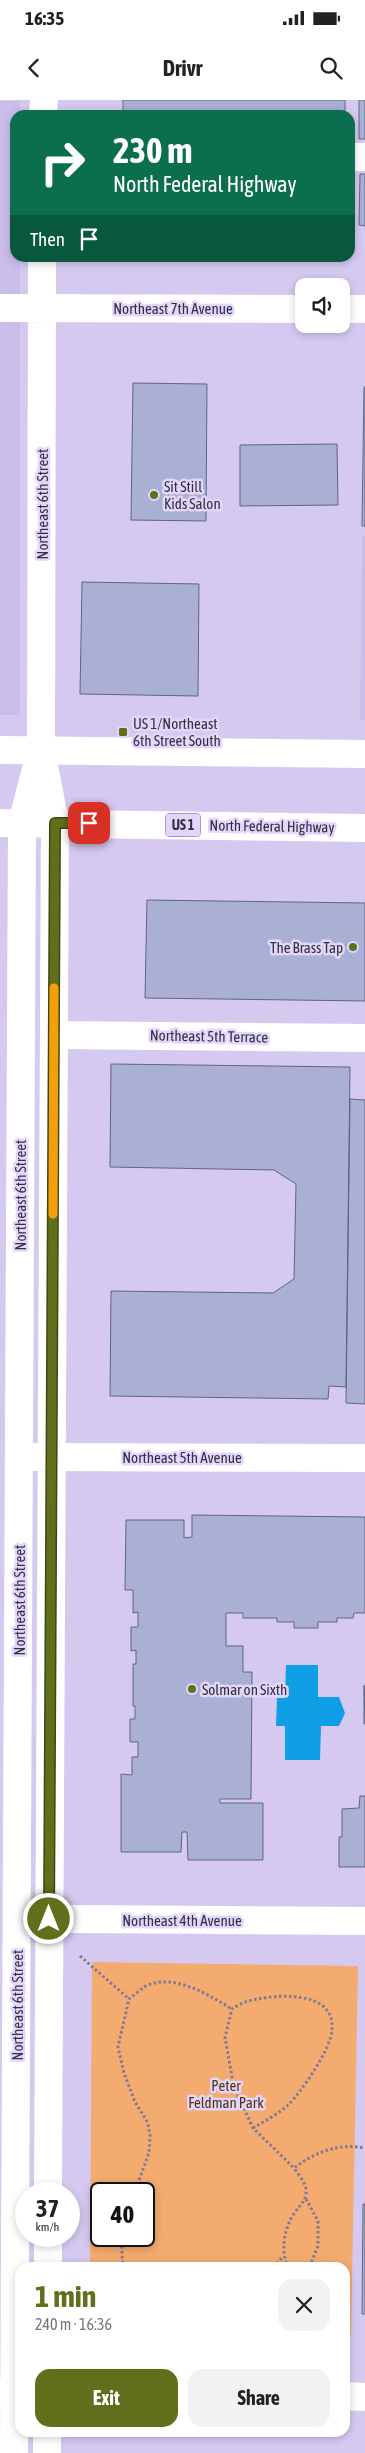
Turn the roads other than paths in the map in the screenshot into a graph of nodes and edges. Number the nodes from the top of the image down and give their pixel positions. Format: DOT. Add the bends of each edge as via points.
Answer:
graph roads {
  1 [pos="42,262"];
  2 [pos="0,308"];
  3 [pos="42,308"];
  4 [pos="295,308"];
  5 [pos="350,309"];
  6 [pos="365,309"];
  7 [pos="0,750"];
  8 [pos="41,750"];
  9 [pos="365,754"];
  10 [pos="11,823"];
  11 [pos="55,823"];
  12 [pos="365,828"];
  13 [pos="10,1001"];
  14 [pos="54,1035"];
  15 [pos="365,1038"];
  16 [pos="10,1143"];
  17 [pos="51,1456"];
  18 [pos="9,1458"];
  19 [pos="365,1458"];
  20 [pos="9,1914"];
  21 [pos="49,1919"];
  22 [pos="365,1921"];
  23 [pos="48,2182"];
  24 [pos="48,2247"];
  25 [pos="48,2262"];
  26 [pos="11,2392"];
  27 [pos="350,2396"];
  28 [pos="365,2397"];
  29 [pos="48,2437"];
  30 [pos="14,2453"];
  31 [pos="48,2453"];
  1 -- 3 [label="street, Northeast 6th Street"];
  2 -- 3 [label="street, Northeast 7th Avenue"];
  3 -- 4 [label="street, Northeast 7th Avenue"];
  3 -- 8 [label="street, Northeast 6th Street"];
  5 -- 6 [label="street"];
  7 -- 8 [label="street"];
  8 -- 9 [label="street"];
  8 -- 10 [label="street, Northeast 6th Street"];
  8 -- 11 [label="street, Northeast 6th Street"];
  10 -- 11 [label="street, North Federal Highway / US 1"];
  10 -- 13 [label="street, Northeast 6th Street"];
  11 -- 12 [label="street, North Federal Highway / US 1"];
  11 -- 14 [label="street, Northeast 6th Street"];
  13 -- 16 [label="street, Northeast 6th Street"];
  14 -- 15 [label="street, Northeast 5th Terrace"];
  14 -- 17 [label="street, Northeast 6th Street"];
  16 -- 18 [label="street, Northeast 6th Street"];
  17 -- 18 [label="street, Northeast 5th Avenue"];
  17 -- 19 [label="street, Northeast 5th Avenue"];
  17 -- 21 [label="street, Northeast 6th Street"];
  18 -- 20 [label="street, Northeast 6th Street"];
  20 -- 21 [label="street, Northeast 4th Avenue"];
  20 -- 26 [label="street, Northeast 6th Street"];
  21 -- 22 [label="street, Northeast 4th Avenue"];
  21 -- 23 [label="street, Northeast 6th Street"];
  24 -- 25 [label="street"];
  26 -- 30 [label="street, Northeast 6th Street"];
  27 -- 28 [label="street"];
  29 -- 31 [label="street"];
}
